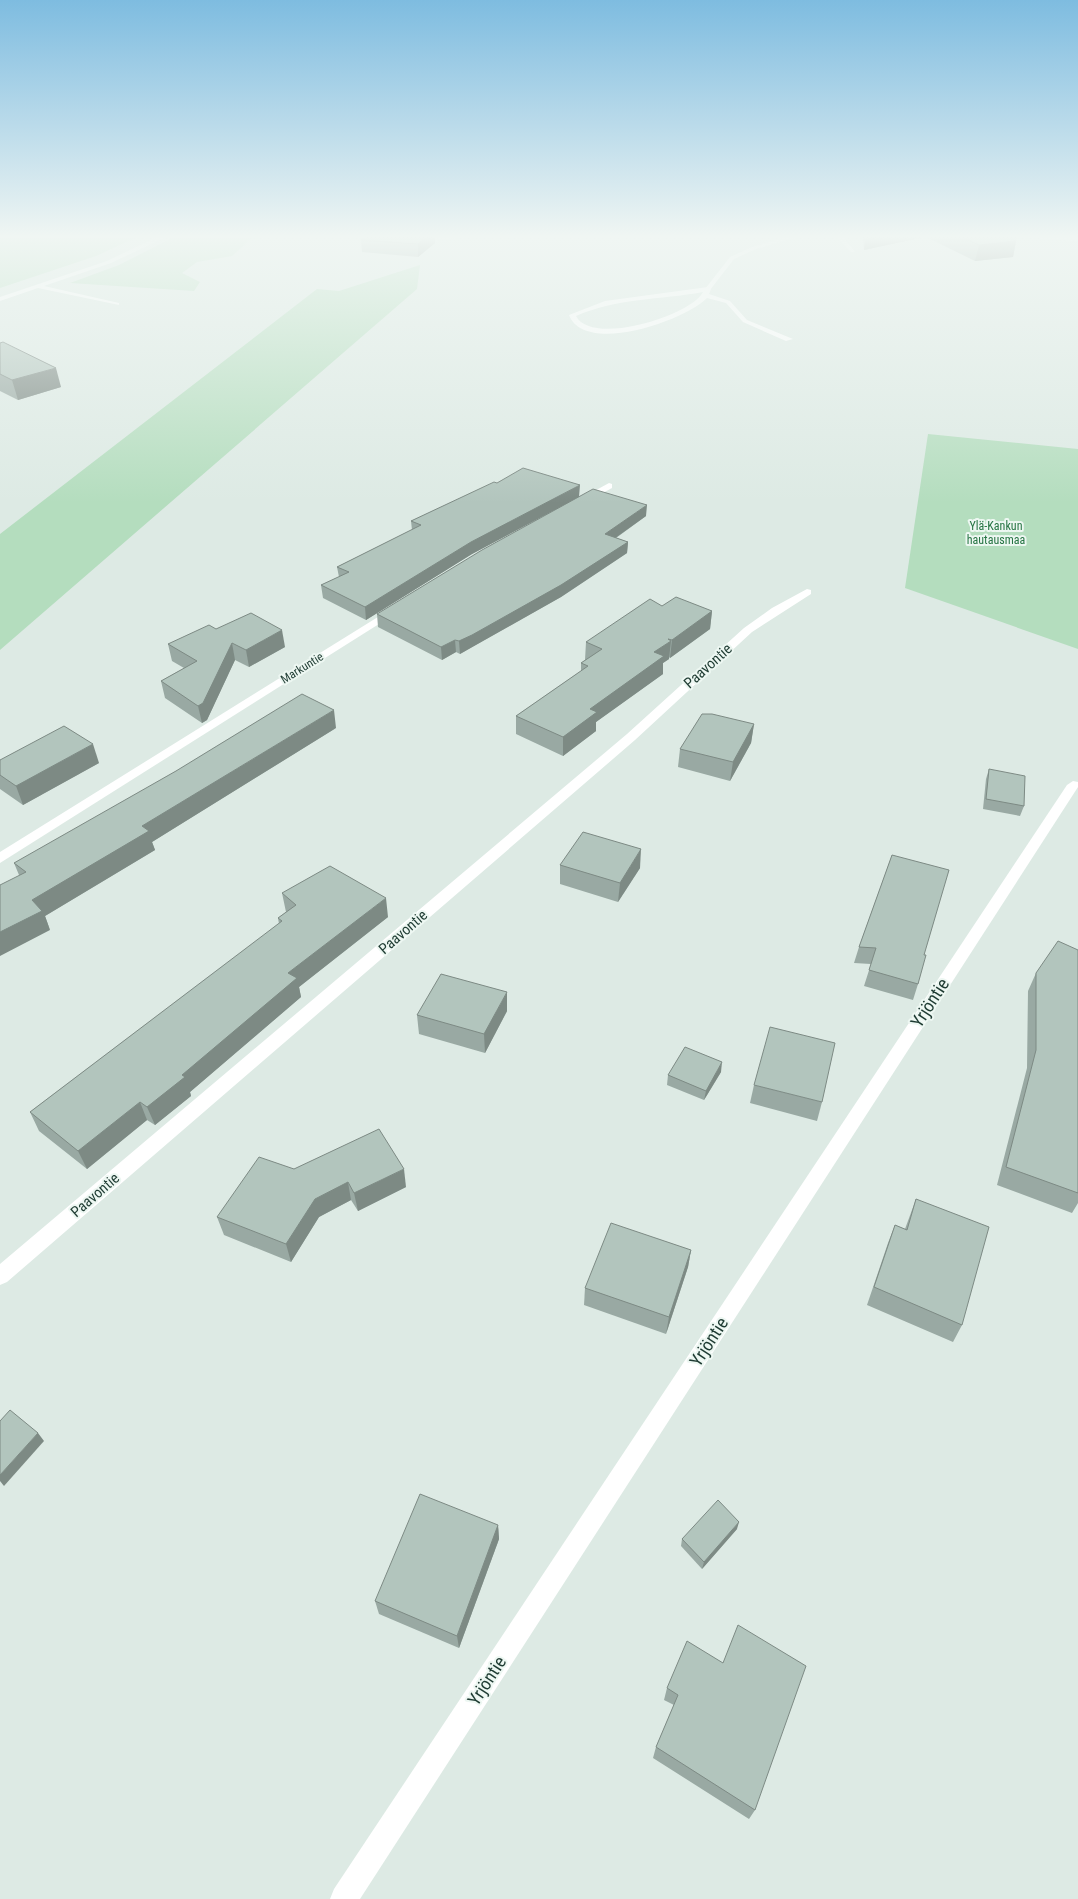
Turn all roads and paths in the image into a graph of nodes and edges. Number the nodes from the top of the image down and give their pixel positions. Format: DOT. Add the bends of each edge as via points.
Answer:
graph roads {
  1 [pos="582,326"];
  2 [pos="640,326"];
  3 [pos="756,326"];
  4 [pos="789,339"];
  5 [pos="608,486"];
  6 [pos="574,506"];
  7 [pos="807,592"];
  8 [pos="402,605"];
  9 [pos="1073,785"];
  10 [pos="0,858"];
  11 [pos="0,1276"];
  12 [pos="344,1899"];
  1 -- 2 [label="street" via="622,332"];
  3 -- 4 [label="street"];
  5 -- 6 [label="street"];
  7 -- 11 [label="street, Paavontie" via="748,630 631,737"];
  8 -- 10 [label="street, Markuntie"];
  9 -- 12 [label="street, Yrjöntie"];
}
